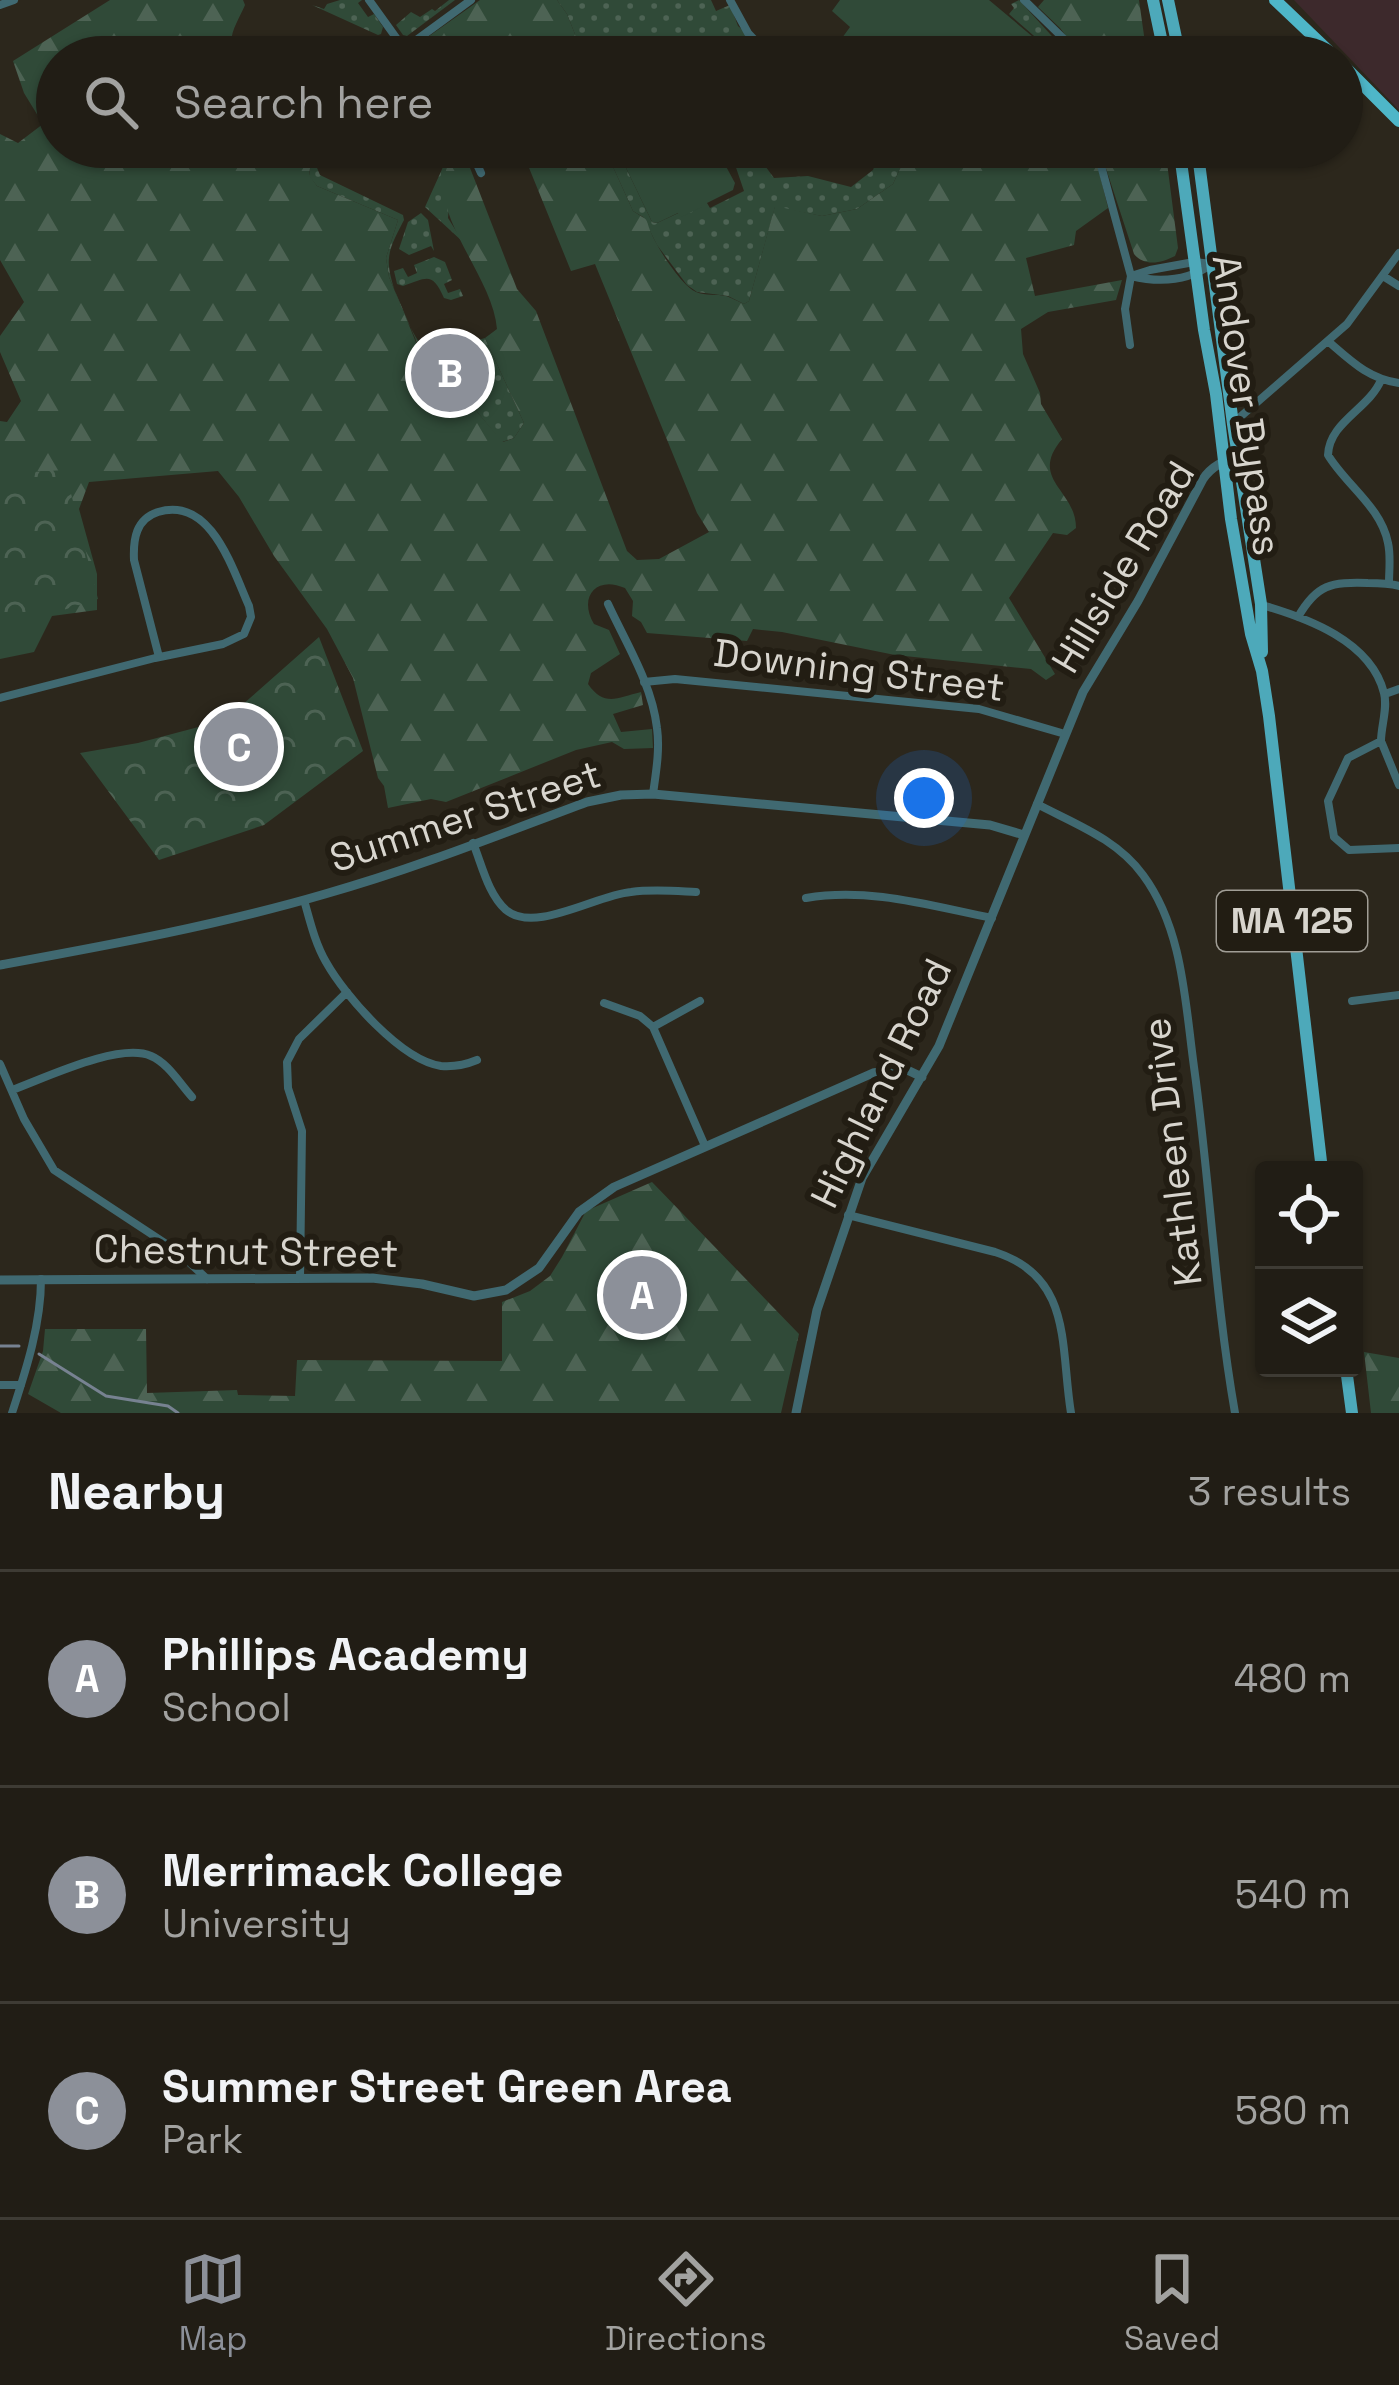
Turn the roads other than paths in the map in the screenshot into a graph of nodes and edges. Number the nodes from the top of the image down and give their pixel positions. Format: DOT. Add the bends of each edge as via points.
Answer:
graph roads {
  1 [pos="14,0"];
  2 [pos="369,0"];
  3 [pos="471,0"];
  4 [pos="730,0"];
  5 [pos="1024,0"];
  6 [pos="1153,0"];
  7 [pos="1168,0"];
  8 [pos="1275,0"];
  9 [pos="0,5"];
  10 [pos="395,36"];
  11 [pos="422,36"];
  12 [pos="751,36"];
  13 [pos="1061,36"];
  14 [pos="1161,36"];
  15 [pos="1176,36"];
  16 [pos="1313,36"];
  17 [pos="1363,85"];
  18 [pos="1399,121"];
  19 [pos="479,168"];
  20 [pos="1102,168"];
  21 [pos="1182,168"];
  22 [pos="1200,168"];
  23 [pos="481,173"];
  24 [pos="1399,253"];
  25 [pos="1212,264"];
  26 [pos="1195,268"];
  27 [pos="1131,276"];
  28 [pos="1383,276"];
  29 [pos="1399,286"];
  30 [pos="1329,342"];
  31 [pos="1130,345"];
  32 [pos="1381,380"];
  33 [pos="1399,383"];
  34 [pos="1226,426"];
  35 [pos="1231,459"];
  36 [pos="1394,584"];
  37 [pos="608,604"];
  38 [pos="1261,604"];
  39 [pos="1298,617"];
  40 [pos="159,657"];
  41 [pos="1262,671"];
  42 [pos="644,682"];
  43 [pos="1399,689"];
  44 [pos="1385,694"];
  45 [pos="0,698"];
  46 [pos="1071,720"];
  47 [pos="1065,734"];
  48 [pos="1381,741"];
  49 [pos="1399,785"];
  50 [pos="653,794"];
  51 [pos="1037,805"];
  52 [pos="1024,835"];
  53 [pos="473,843"];
  54 [pos="1399,848"];
  55 [pos="696,892"];
  56 [pos="806,898"];
  57 [pos="304,900"];
  58 [pos="992,918"];
  59 [pos="0,965"];
  60 [pos="347,992"];
  61 [pos="1399,995"];
  62 [pos="700,1001"];
  63 [pos="1352,1001"];
  64 [pos="604,1003"];
  65 [pos="653,1027"];
  66 [pos="477,1060"];
  67 [pos="0,1064"];
  68 [pos="922,1077"];
  69 [pos="13,1090"];
  70 [pos="191,1097"];
  71 [pos="705,1146"];
  72 [pos="1321,1161"];
  73 [pos="848,1215"];
  74 [pos="301,1278"];
  75 [pos="207,1279"];
  76 [pos="0,1280"];
  77 [pos="40,1280"];
  78 [pos="1347,1377"];
  79 [pos="0,1384"];
  80 [pos="21,1385"];
  81 [pos="12,1413"];
  82 [pos="796,1413"];
  83 [pos="1071,1413"];
  84 [pos="1235,1413"];
  85 [pos="1352,1413"];
  1 -- 9 [label="street"];
  2 -- 10 [label="street"];
  3 -- 11 [label="street"];
  4 -- 12 [label="street"];
  5 -- 13 [label="street"];
  6 -- 14 [label="main road"];
  7 -- 15 [label="main road"];
  8 -- 16 [label="highway"];
  17 -- 18 [label="highway"];
  19 -- 23 [label="street"];
  20 -- 27 [label="street"];
  21 -- 26 [label="main road, Andover Bypass / MA 125"];
  22 -- 25 [label="main road, Andover Bypass / MA 125"];
  24 -- 28 [label="street"];
  25 -- 26 [label="street"];
  25 -- 34 [label="main road, Andover Bypass / MA 125"];
  26 -- 27 [label="street"];
  26 -- 34 [label="main road, Andover Bypass / MA 125"];
  27 -- 31 [label="street"];
  28 -- 29 [label="street"];
  28 -- 30 [label="street"];
  30 -- 32 [label="street"];
  30 -- 34 [label="street"];
  32 -- 33 [label="street"];
  32 -- 36 [label="street" via="1335,431 1328,455 1376,514"];
  34 -- 35 [label="main road, Andover Bypass / MA 125"];
  35 -- 38 [label="main road, Andover Bypass / MA 125"];
  35 -- 41 [label="main road, Andover Bypass / MA 125"];
  35 -- 46 [label="street, Hillside Road" via="1203,479"];
  36 -- 39 [label="street" via="1331,584"];
  37 -- 42 [label="street"];
  38 -- 39 [label="street"];
  38 -- 41 [label="main road, Andover Bypass / MA 125"];
  39 -- 44 [label="street" via="1343,639"];
  40 -- 40 [label="street" via="235,640 251,617 210,529 181,509 147,516 133,545"];
  40 -- 45 [label="street"];
  41 -- 72 [label="main road, Andover Bypass / MA 125"];
  42 -- 47 [label="street, Downing Street" via="979,709"];
  42 -- 50 [label="street" via="658,730"];
  43 -- 44 [label="street"];
  44 -- 48 [label="street"];
  46 -- 47 [label="street, Highland Road"];
  47 -- 51 [label="street, Highland Road"];
  48 -- 49 [label="street"];
  48 -- 54 [label="street" via="1348,758 1328,801 1334,837 1349,850"];
  50 -- 52 [label="street, Summer Street" via="990,825"];
  50 -- 53 [label="street, Summer Street" via="600,798"];
  51 -- 52 [label="street, Highland Road"];
  51 -- 84 [label="street, Kathleen Drive" via="1122,852 1151,886 1176,945"];
  52 -- 58 [label="street, Highland Road"];
  53 -- 55 [label="street" via="495,897 520,917 629,892"];
  53 -- 57 [label="street, Summer Street"];
  56 -- 58 [label="street" via="873,896"];
  57 -- 59 [label="street, Summer Street"];
  57 -- 60 [label="street" via="324,959"];
  58 -- 68 [label="street, Highland Road"];
  60 -- 66 [label="street" via="415,1056 437,1066"];
  60 -- 74 [label="street" via="287,1062 302,1132"];
  61 -- 63 [label="street"];
  62 -- 65 [label="street"];
  64 -- 65 [label="street"];
  65 -- 71 [label="street"];
  67 -- 69 [label="street"];
  68 -- 71 [label="street, Chestnut Street" via="903,1068 881,1071"];
  68 -- 73 [label="street, Highland Road" via="868,1163"];
  69 -- 70 [label="street" via="135,1053 156,1058"];
  69 -- 75 [label="street" via="54,1170"];
  71 -- 74 [label="street, Chestnut Street" via="595,1199 539,1268 506,1290 474,1296 396,1280"];
  73 -- 82 [label="street, Highland Road"];
  73 -- 83 [label="street" via="995,1252 1039,1276 1058,1318"];
  74 -- 75 [label="street, Chestnut Street"];
  75 -- 77 [label="street, Chestnut Street"];
  76 -- 77 [label="street, Chestnut Street"];
  77 -- 80 [label="street"];
  78 -- 85 [label="main road"];
  79 -- 80 [label="street"];
  80 -- 81 [label="street"];
}
